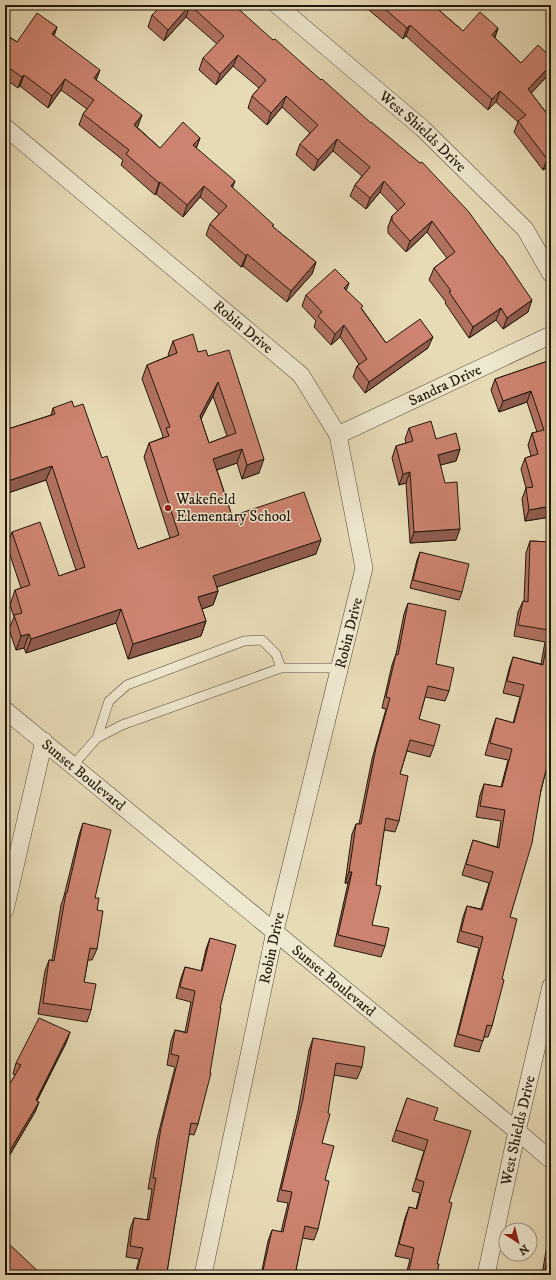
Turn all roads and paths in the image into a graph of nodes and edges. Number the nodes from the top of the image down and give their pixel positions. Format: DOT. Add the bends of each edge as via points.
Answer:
graph roads {
  1 [pos="277,5"];
  2 [pos="5,127"];
  3 [pos="551,274"];
  4 [pos="551,335"];
  5 [pos="338,435"];
  6 [pos="281,668"];
  7 [pos="340,668"];
  8 [pos="5,710"];
  9 [pos="97,738"];
  10 [pos="44,741"];
  11 [pos="73,765"];
  12 [pos="5,910"];
  13 [pos="275,931"];
  14 [pos="551,986"];
  15 [pos="517,1130"];
  16 [pos="551,1160"];
  17 [pos="203,1275"];
  18 [pos="486,1275"];
  1 -- 3 [label="street, West Shields Drive" via="422,128 525,229"];
  2 -- 5 [label="street, Robin Drive" via="301,375"];
  4 -- 5 [label="street, Sandra Drive"];
  5 -- 7 [label="street, Robin Drive" via="364,568"];
  6 -- 7 [label="lane"];
  6 -- 9 [label="lane" via="122,725"];
  6 -- 9 [label="lane" via="276,654 262,640 244,641 134,682 109,701"];
  7 -- 13 [label="street, Robin Drive"];
  8 -- 10 [label="street, Sunset Boulevard"];
  9 -- 11 [label="lane"];
  10 -- 11 [label="street, Sunset Boulevard"];
  10 -- 12 [label="street"];
  11 -- 13 [label="street, Sunset Boulevard"];
  13 -- 15 [label="street, Sunset Boulevard"];
  13 -- 17 [label="street, Robin Drive"];
  14 -- 15 [label="street, West Shields Drive"];
  15 -- 16 [label="street, Sunset Boulevard"];
  15 -- 18 [label="street, West Shields Drive"];
}
